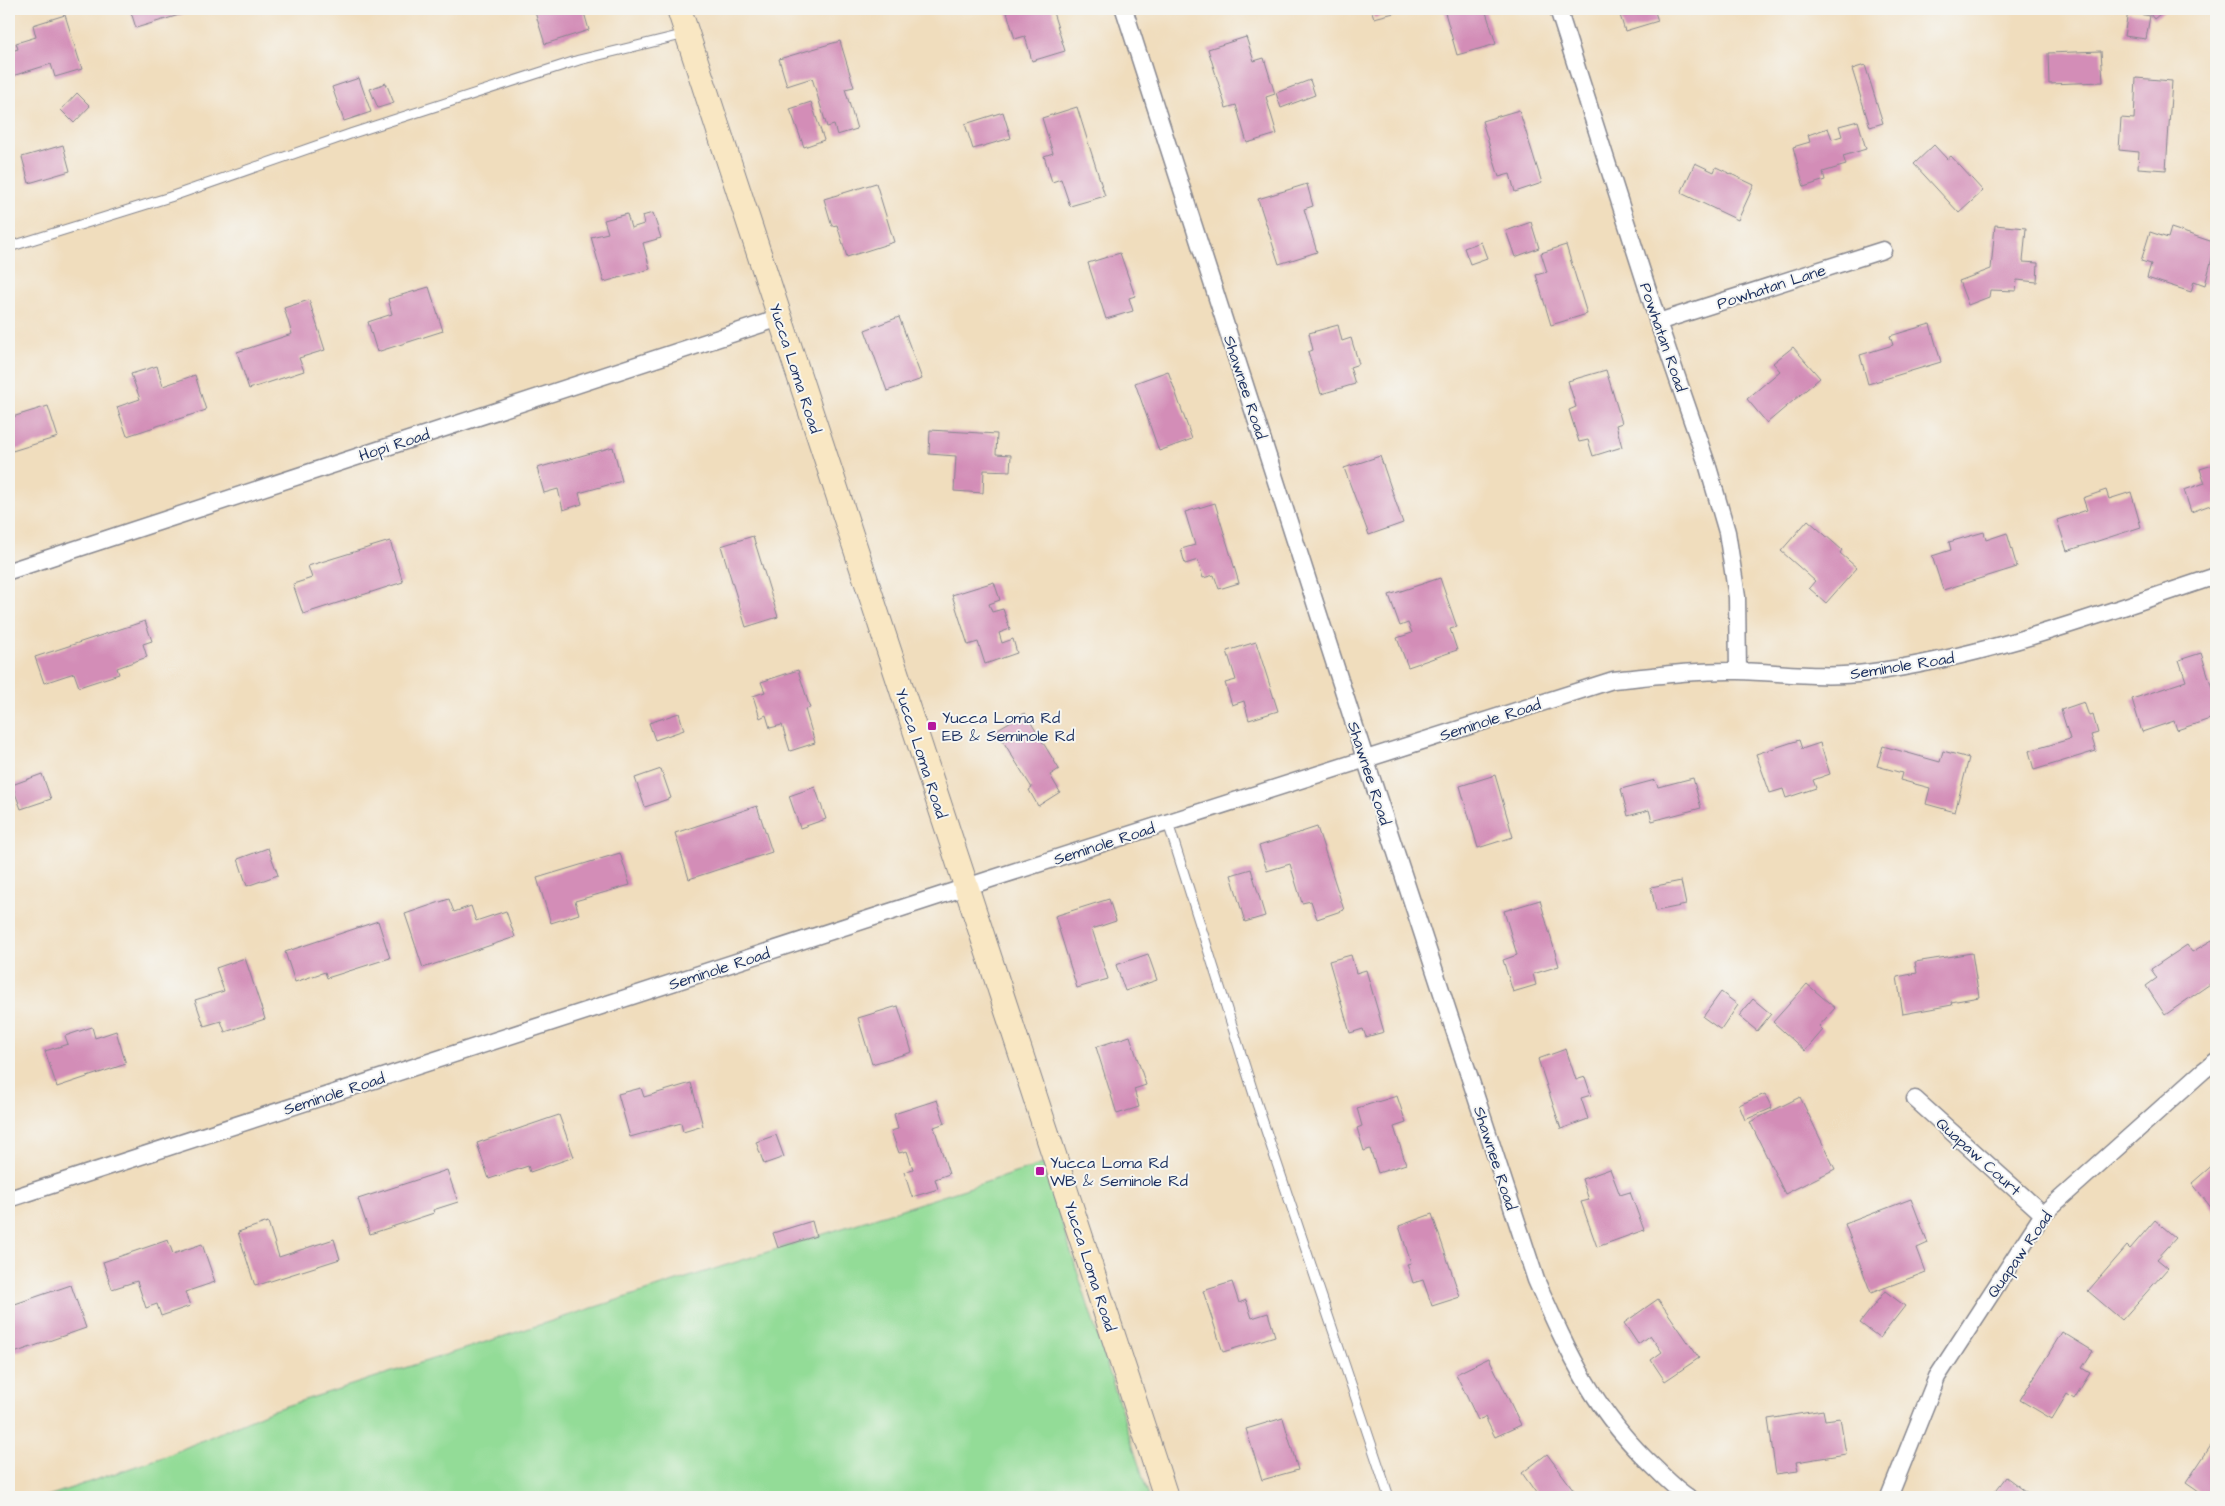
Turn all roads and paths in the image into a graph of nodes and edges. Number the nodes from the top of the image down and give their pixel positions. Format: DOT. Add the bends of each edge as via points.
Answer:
graph roads {
  1 [pos="678,9"];
  2 [pos="1124,9"];
  3 [pos="1558,9"];
  4 [pos="687,34"];
  5 [pos="9,247"];
  6 [pos="1883,250"];
  7 [pos="780,318"];
  8 [pos="1658,322"];
  9 [pos="9,570"];
  10 [pos="2216,576"];
  11 [pos="1738,671"];
  12 [pos="1365,758"];
  13 [pos="1168,823"];
  14 [pos="966,888"];
  15 [pos="2216,1061"];
  16 [pos="1915,1099"];
  17 [pos="9,1199"];
  18 [pos="2043,1214"];
  19 [pos="1166,1497"];
  20 [pos="1389,1497"];
  21 [pos="1688,1497"];
  22 [pos="1889,1497"];
  1 -- 4 [label="main road, Yucca Loma Road"];
  2 -- 12 [label="street, Shawnee Road"];
  3 -- 8 [label="street, Powhatan Road"];
  4 -- 5 [label="lane" via="579,60 352,133 170,197"];
  4 -- 7 [label="main road, Yucca Loma Road"];
  6 -- 8 [label="street, Powhatan Lane"];
  7 -- 9 [label="street, Hopi Road"];
  7 -- 14 [label="main road, Yucca Loma Road"];
  8 -- 11 [label="street, Powhatan Road" via="1708,466 1727,532 1737,597"];
  10 -- 11 [label="street, Seminole Road" via="2016,642 1932,662 1864,674 1794,675"];
  11 -- 12 [label="street, Seminole Road" via="1685,672 1613,680"];
  12 -- 13 [label="street, Seminole Road"];
  12 -- 21 [label="street, Shawnee Road" via="1536,1280 1569,1354 1600,1406 1633,1448"];
  13 -- 14 [label="street, Seminole Road"];
  13 -- 20 [label="lane" via="1255,1098"];
  14 -- 17 [label="street, Seminole Road"];
  14 -- 19 [label="main road, Yucca Loma Road"];
  15 -- 18 [label="street, Quapaw Road"];
  16 -- 18 [label="street, Quapaw Court"];
  18 -- 22 [label="street, Quapaw Road" via="1937,1377"];
}
